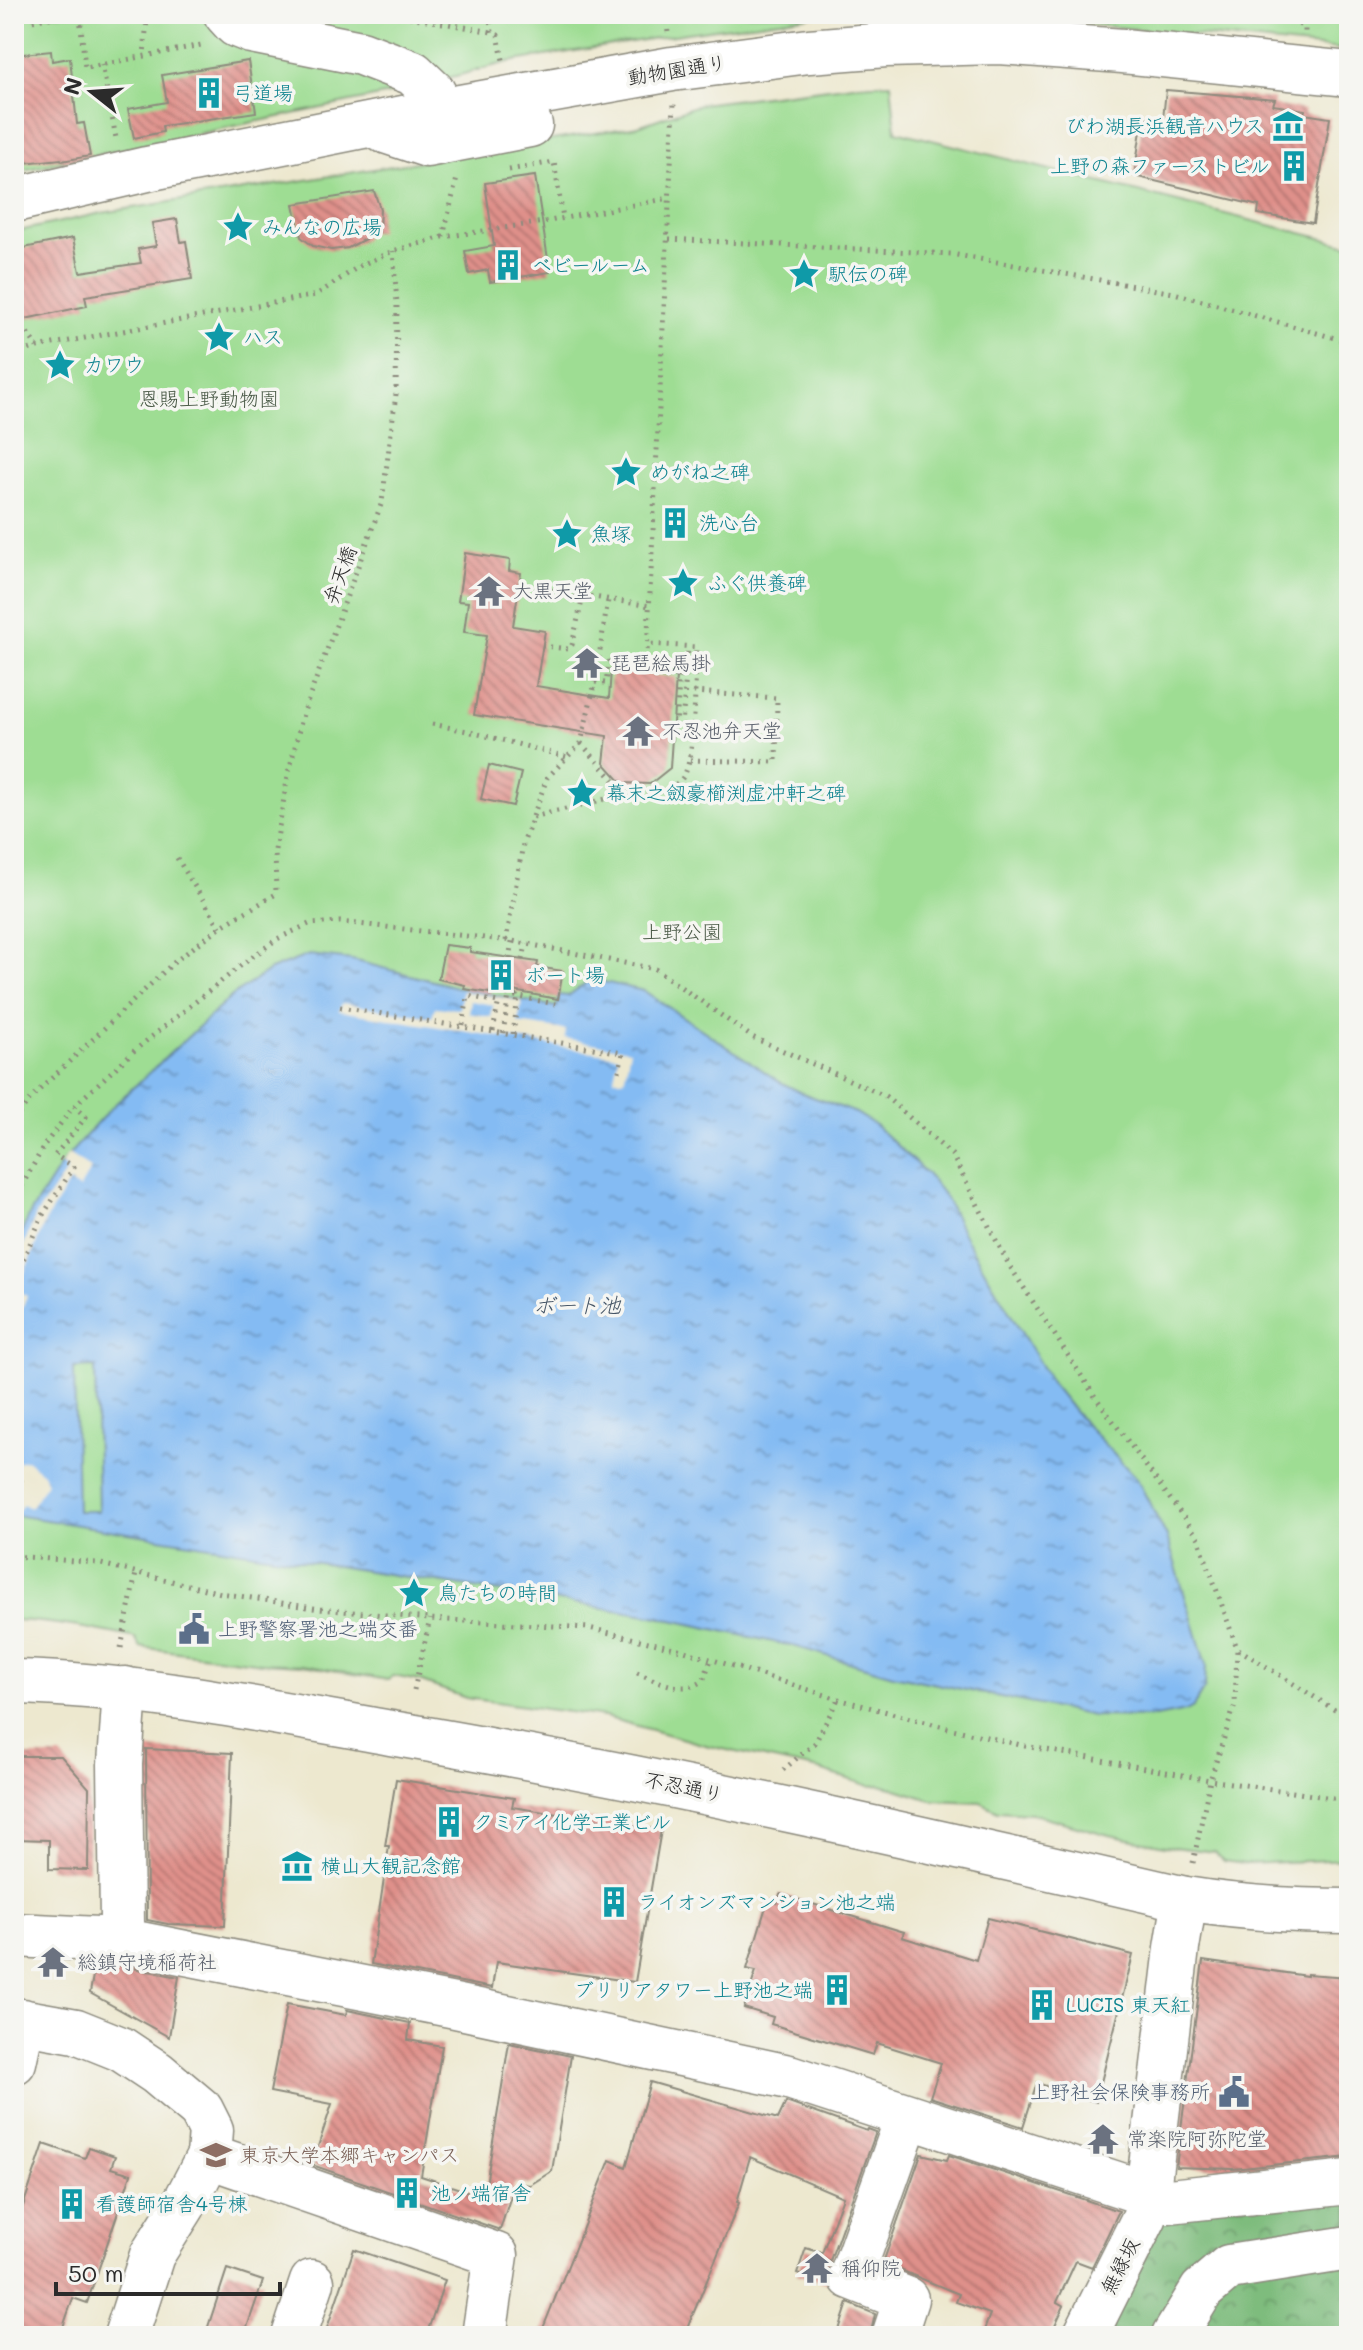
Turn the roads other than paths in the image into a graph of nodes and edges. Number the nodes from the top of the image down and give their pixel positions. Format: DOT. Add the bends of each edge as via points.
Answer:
graph roads {
  1 [pos="226,14"];
  2 [pos="1349,74"];
  3 [pos="625,78"];
  4 [pos="443,110"];
  5 [pos="370,125"];
  6 [pos="14,200"];
  7 [pos="123,1668"];
  8 [pos="14,1682"];
  9 [pos="1185,1899"];
  10 [pos="1349,1911"];
  11 [pos="14,1935"];
  12 [pos="120,1940"];
  13 [pos="17,2034"];
  14 [pos="908,2116"];
  15 [pos="209,2156"];
  16 [pos="1349,2182"];
  17 [pos="1147,2193"];
  18 [pos="1349,2248"];
  19 [pos="312,2282"];
  20 [pos="126,2336"];
  21 [pos="294,2336"];
  22 [pos="484,2336"];
  23 [pos="894,2336"];
  24 [pos="1085,2336"];
  25 [pos="1174,2336"];
  1 -- 4 [label="street" via="251,31 361,53 413,73"];
  2 -- 3 [label="street, 動物園通り" via="999,42 809,51"];
  3 -- 4 [label="street, 動物園通り"];
  3 -- 5 [label="street" via="607,110 427,145"];
  4 -- 5 [label="street, 動物園通り"];
  5 -- 6 [label="street, 動物園通り"];
  7 -- 8 [label="street, 不忍通り"];
  7 -- 9 [label="street, 不忍通り" via="244,1707 641,1777"];
  7 -- 12 [label="street"];
  9 -- 10 [label="street, 不忍通り"];
  9 -- 17 [label="street, 無縁坂"];
  11 -- 12 [label="street"];
  12 -- 14 [label="street" via="789,2077"];
  13 -- 15 [label="street" via="76,2031 121,2049 201,2110 211,2130"];
  14 -- 17 [label="street"];
  14 -- 23 [label="street" via="851,2277 906,2299"];
  15 -- 20 [label="street" via="152,2255"];
  15 -- 22 [label="street" via="496,2255"];
  16 -- 17 [label="street" via="1169,2201"];
  17 -- 24 [label="street, 無縁坂" via="1145,2216"];
  18 -- 25 [label="street" via="1229,2267 1202,2290"];
  19 -- 21 [label="street"];
}
